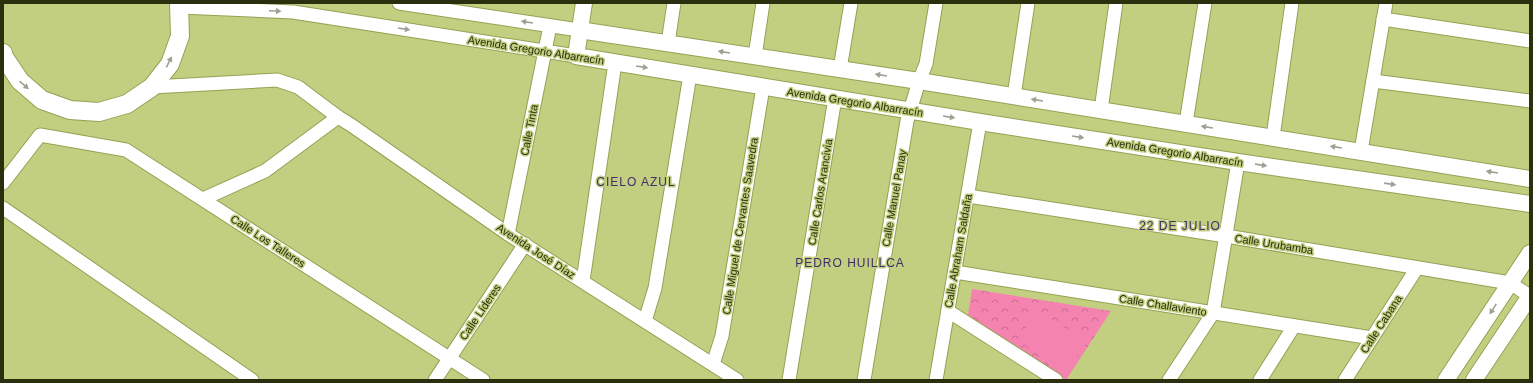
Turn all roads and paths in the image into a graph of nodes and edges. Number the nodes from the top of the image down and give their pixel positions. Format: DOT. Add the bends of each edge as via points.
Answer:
graph roads {
  1 [pos="399,3"];
  2 [pos="584,3"];
  3 [pos="674,3"];
  4 [pos="763,3"];
  5 [pos="851,3"];
  6 [pos="936,3"];
  7 [pos="1028,3"];
  8 [pos="1116,3"];
  9 [pos="1205,3"];
  10 [pos="1292,3"];
  11 [pos="1386,3"];
  12 [pos="180,5"];
  13 [pos="293,7"];
  14 [pos="1383,19"];
  15 [pos="550,26"];
  16 [pos="579,30"];
  17 [pos="1530,40"];
  18 [pos="668,43"];
  19 [pos="545,51"];
  20 [pos="3,53"];
  21 [pos="576,56"];
  22 [pos="755,56"];
  23 [pos="615,62"];
  24 [pos="840,69"];
  25 [pos="690,75"];
  26 [pos="919,81"];
  27 [pos="1373,81"];
  28 [pos="152,87"];
  29 [pos="763,87"];
  30 [pos="1014,96"];
  31 [pos="835,98"];
  32 [pos="1530,100"];
  33 [pos="1101,110"];
  34 [pos="911,111"];
  35 [pos="338,117"];
  36 [pos="980,122"];
  37 [pos="1186,123"];
  38 [pos="1273,137"];
  39 [pos="1361,151"];
  40 [pos="1238,162"];
  41 [pos="1530,178"];
  42 [pos="3,183"];
  43 [pos="968,196"];
  44 [pos="203,199"];
  45 [pos="1530,204"];
  46 [pos="3,208"];
  47 [pos="508,234"];
  48 [pos="1226,236"];
  49 [pos="525,244"];
  50 [pos="1530,253"];
  51 [pos="1417,268"];
  52 [pos="955,272"];
  53 [pos="583,281"];
  54 [pos="1510,283"];
  55 [pos="1530,296"];
  56 [pos="948,310"];
  57 [pos="1212,313"];
  58 [pos="644,321"];
  59 [pos="1294,326"];
  60 [pos="1372,338"];
  61 [pos="450,358"];
  62 [pos="713,364"];
  63 [pos="252,380"];
  64 [pos="435,380"];
  65 [pos="483,380"];
  66 [pos="737,380"];
  67 [pos="789,380"];
  68 [pos="864,380"];
  69 [pos="936,380"];
  70 [pos="1056,380"];
  71 [pos="1168,380"];
  72 [pos="1260,380"];
  73 [pos="1345,380"];
  74 [pos="1446,380"];
  75 [pos="1474,380"];
  15 -- 1 [label="street, one-way"];
  2 -- 16 [label="street"];
  3 -- 18 [label="street"];
  4 -- 22 [label="street"];
  5 -- 24 [label="street"];
  6 -- 26 [label="street, Calle Manuel Panay" via="926,64"];
  7 -- 30 [label="street"];
  8 -- 33 [label="street"];
  9 -- 37 [label="street"];
  10 -- 38 [label="street"];
  11 -- 14 [label="street"];
  12 -- 13 [label="street, Avenida Gregorio Albarracín, one-way"];
  28 -- 12 [label="main road, one-way" via="170,64 180,36"];
  13 -- 19 [label="street, Avenida Gregorio Albarracín, one-way"];
  14 -- 17 [label="street"];
  14 -- 27 [label="street"];
  15 -- 16 [label="street"];
  15 -- 19 [label="street, Calle Tinta"];
  16 -- 18 [label="street"];
  16 -- 21 [label="street"];
  22 -- 18 [label="street, one-way"];
  19 -- 21 [label="street, Avenida Gregorio Albarracín"];
  19 -- 47 [label="street, Calle Tinta"];
  20 -- 28 [label="main road, one-way" via="20,81 42,100 70,110 99,112 127,104"];
  21 -- 23 [label="street, Avenida Gregorio Albarracín"];
  22 -- 24 [label="street"];
  23 -- 25 [label="street, Avenida Gregorio Albarracín, one-way"];
  23 -- 53 [label="street"];
  26 -- 24 [label="street, one-way"];
  25 -- 29 [label="street, Avenida Gregorio Albarracín"];
  25 -- 58 [label="street" via="655,288"];
  26 -- 30 [label="street"];
  26 -- 34 [label="street, Calle Manuel Panay"];
  27 -- 32 [label="street"];
  27 -- 39 [label="street"];
  28 -- 35 [label="street, Avenida José Díaz" via="277,80 298,87"];
  29 -- 31 [label="street, Avenida Gregorio Albarracín"];
  29 -- 62 [label="street, Calle Miguel de Cervantes Saavedra" via="722,336"];
  33 -- 30 [label="street, one-way"];
  31 -- 34 [label="street, Avenida Gregorio Albarracín"];
  31 -- 67 [label="street, Calle Carlos Arancivia"];
  33 -- 37 [label="street"];
  34 -- 36 [label="street, Avenida Gregorio Albarracín, one-way"];
  34 -- 68 [label="street, Calle Manuel Panay" via="907,121"];
  35 -- 44 [label="street" via="265,171"];
  35 -- 47 [label="street, Avenida José Díaz"];
  36 -- 40 [label="street, Avenida Gregorio Albarracín, one-way"];
  36 -- 43 [label="street, Calle Abraham Saldaña"];
  38 -- 37 [label="street, one-way"];
  39 -- 38 [label="street, one-way"];
  41 -- 39 [label="street, one-way"];
  40 -- 45 [label="street, Avenida Gregorio Albarracín, one-way"];
  40 -- 48 [label="street"];
  42 -- 44 [label="street, Calle Los Talleres" via="40,135 126,150"];
  43 -- 48 [label="street, Calle Urubamba"];
  43 -- 52 [label="street, Calle Abraham Saldaña"];
  44 -- 61 [label="street, Calle Los Talleres"];
  46 -- 63 [label="street"];
  47 -- 49 [label="street, Avenida José Díaz"];
  48 -- 51 [label="street, Calle Urubamba"];
  48 -- 57 [label="street"];
  49 -- 53 [label="street, Avenida José Díaz"];
  49 -- 61 [label="street, Calle Líderes"];
  50 -- 54 [label="street"];
  51 -- 54 [label="street, Calle Urubamba"];
  51 -- 60 [label="street, Calle Cabana"];
  52 -- 56 [label="street, Calle Abraham Saldaña"];
  52 -- 57 [label="street, Calle Challaviento"];
  53 -- 58 [label="street, Avenida José Díaz"];
  54 -- 55 [label="street, Calle Urubamba"];
  54 -- 74 [label="street, one-way"];
  55 -- 75 [label="street"];
  56 -- 69 [label="street, Calle Abraham Saldaña"];
  56 -- 70 [label="street"];
  57 -- 59 [label="street, Calle Challaviento"];
  57 -- 71 [label="street"];
  58 -- 62 [label="street, Avenida José Díaz"];
  59 -- 60 [label="street, Calle Challaviento"];
  59 -- 72 [label="street"];
  60 -- 73 [label="street, Calle Cabana"];
  61 -- 64 [label="street, Calle Líderes"];
  61 -- 65 [label="street, Calle Los Talleres"];
  62 -- 66 [label="street, Avenida José Díaz"];
}
